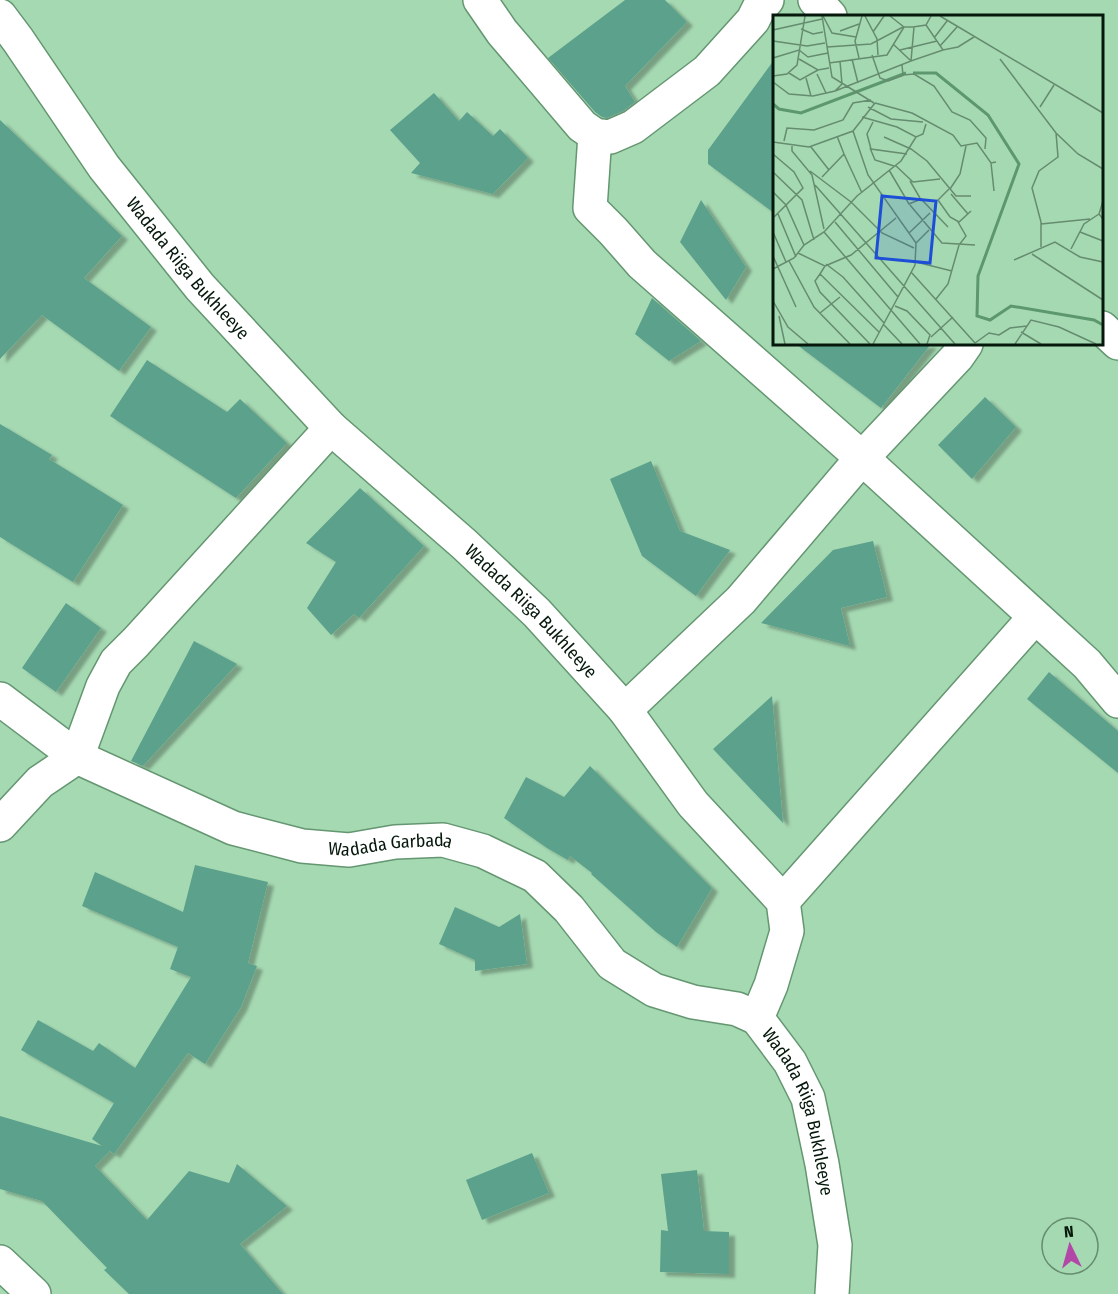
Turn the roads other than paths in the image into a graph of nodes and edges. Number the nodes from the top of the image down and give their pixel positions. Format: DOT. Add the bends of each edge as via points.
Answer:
graph roads {
  1 [pos="480,0"];
  2 [pos="767,0"];
  3 [pos="815,0"];
  4 [pos="829,15"];
  5 [pos="0,16"];
  6 [pos="595,135"];
  7 [pos="1103,330"];
  8 [pos="1118,343"];
  9 [pos="965,345"];
  10 [pos="331,428"];
  11 [pos="862,458"];
  12 [pos="1035,617"];
  13 [pos="0,699"];
  14 [pos="1118,701"];
  15 [pos="625,710"];
  16 [pos="77,757"];
  17 [pos="0,825"];
  18 [pos="783,901"];
  19 [pos="757,1018"];
  20 [pos="0,1263"];
  21 [pos="34,1294"];
  22 [pos="832,1294"];
  1 -- 6 [label="street" via="502,32 582,126"];
  2 -- 6 [label="street" via="706,71 633,127 610,137"];
  3 -- 4 [label="street"];
  5 -- 10 [label="street, Wadada Riiga Bukhleeye" via="104,167 200,287"];
  6 -- 11 [label="street" via="590,208 642,264"];
  7 -- 8 [label="street"];
  9 -- 11 [label="street"];
  10 -- 15 [label="street, Wadada Riiga Bukhleeye" via="537,613"];
  10 -- 16 [label="street" via="116,662"];
  11 -- 12 [label="street"];
  11 -- 15 [label="street" via="741,600"];
  12 -- 14 [label="street" via="1087,664"];
  12 -- 18 [label="street"];
  13 -- 16 [label="street, Wadada Garbada"];
  15 -- 18 [label="street, Wadada Riiga Bukhleeye" via="693,804"];
  16 -- 17 [label="street" via="40,782"];
  16 -- 19 [label="street, Wadada Garbada" via="233,828 302,846 349,850 395,842 443,840 483,851 535,876 568,909 612,964 654,990 737,1009"];
  18 -- 19 [label="street, Wadada Riiga Bukhleeye" via="787,931"];
  19 -- 22 [label="street, Wadada Riiga Bukhleeye" via="790,1062 808,1098 836,1245"];
  20 -- 21 [label="street"];
}
